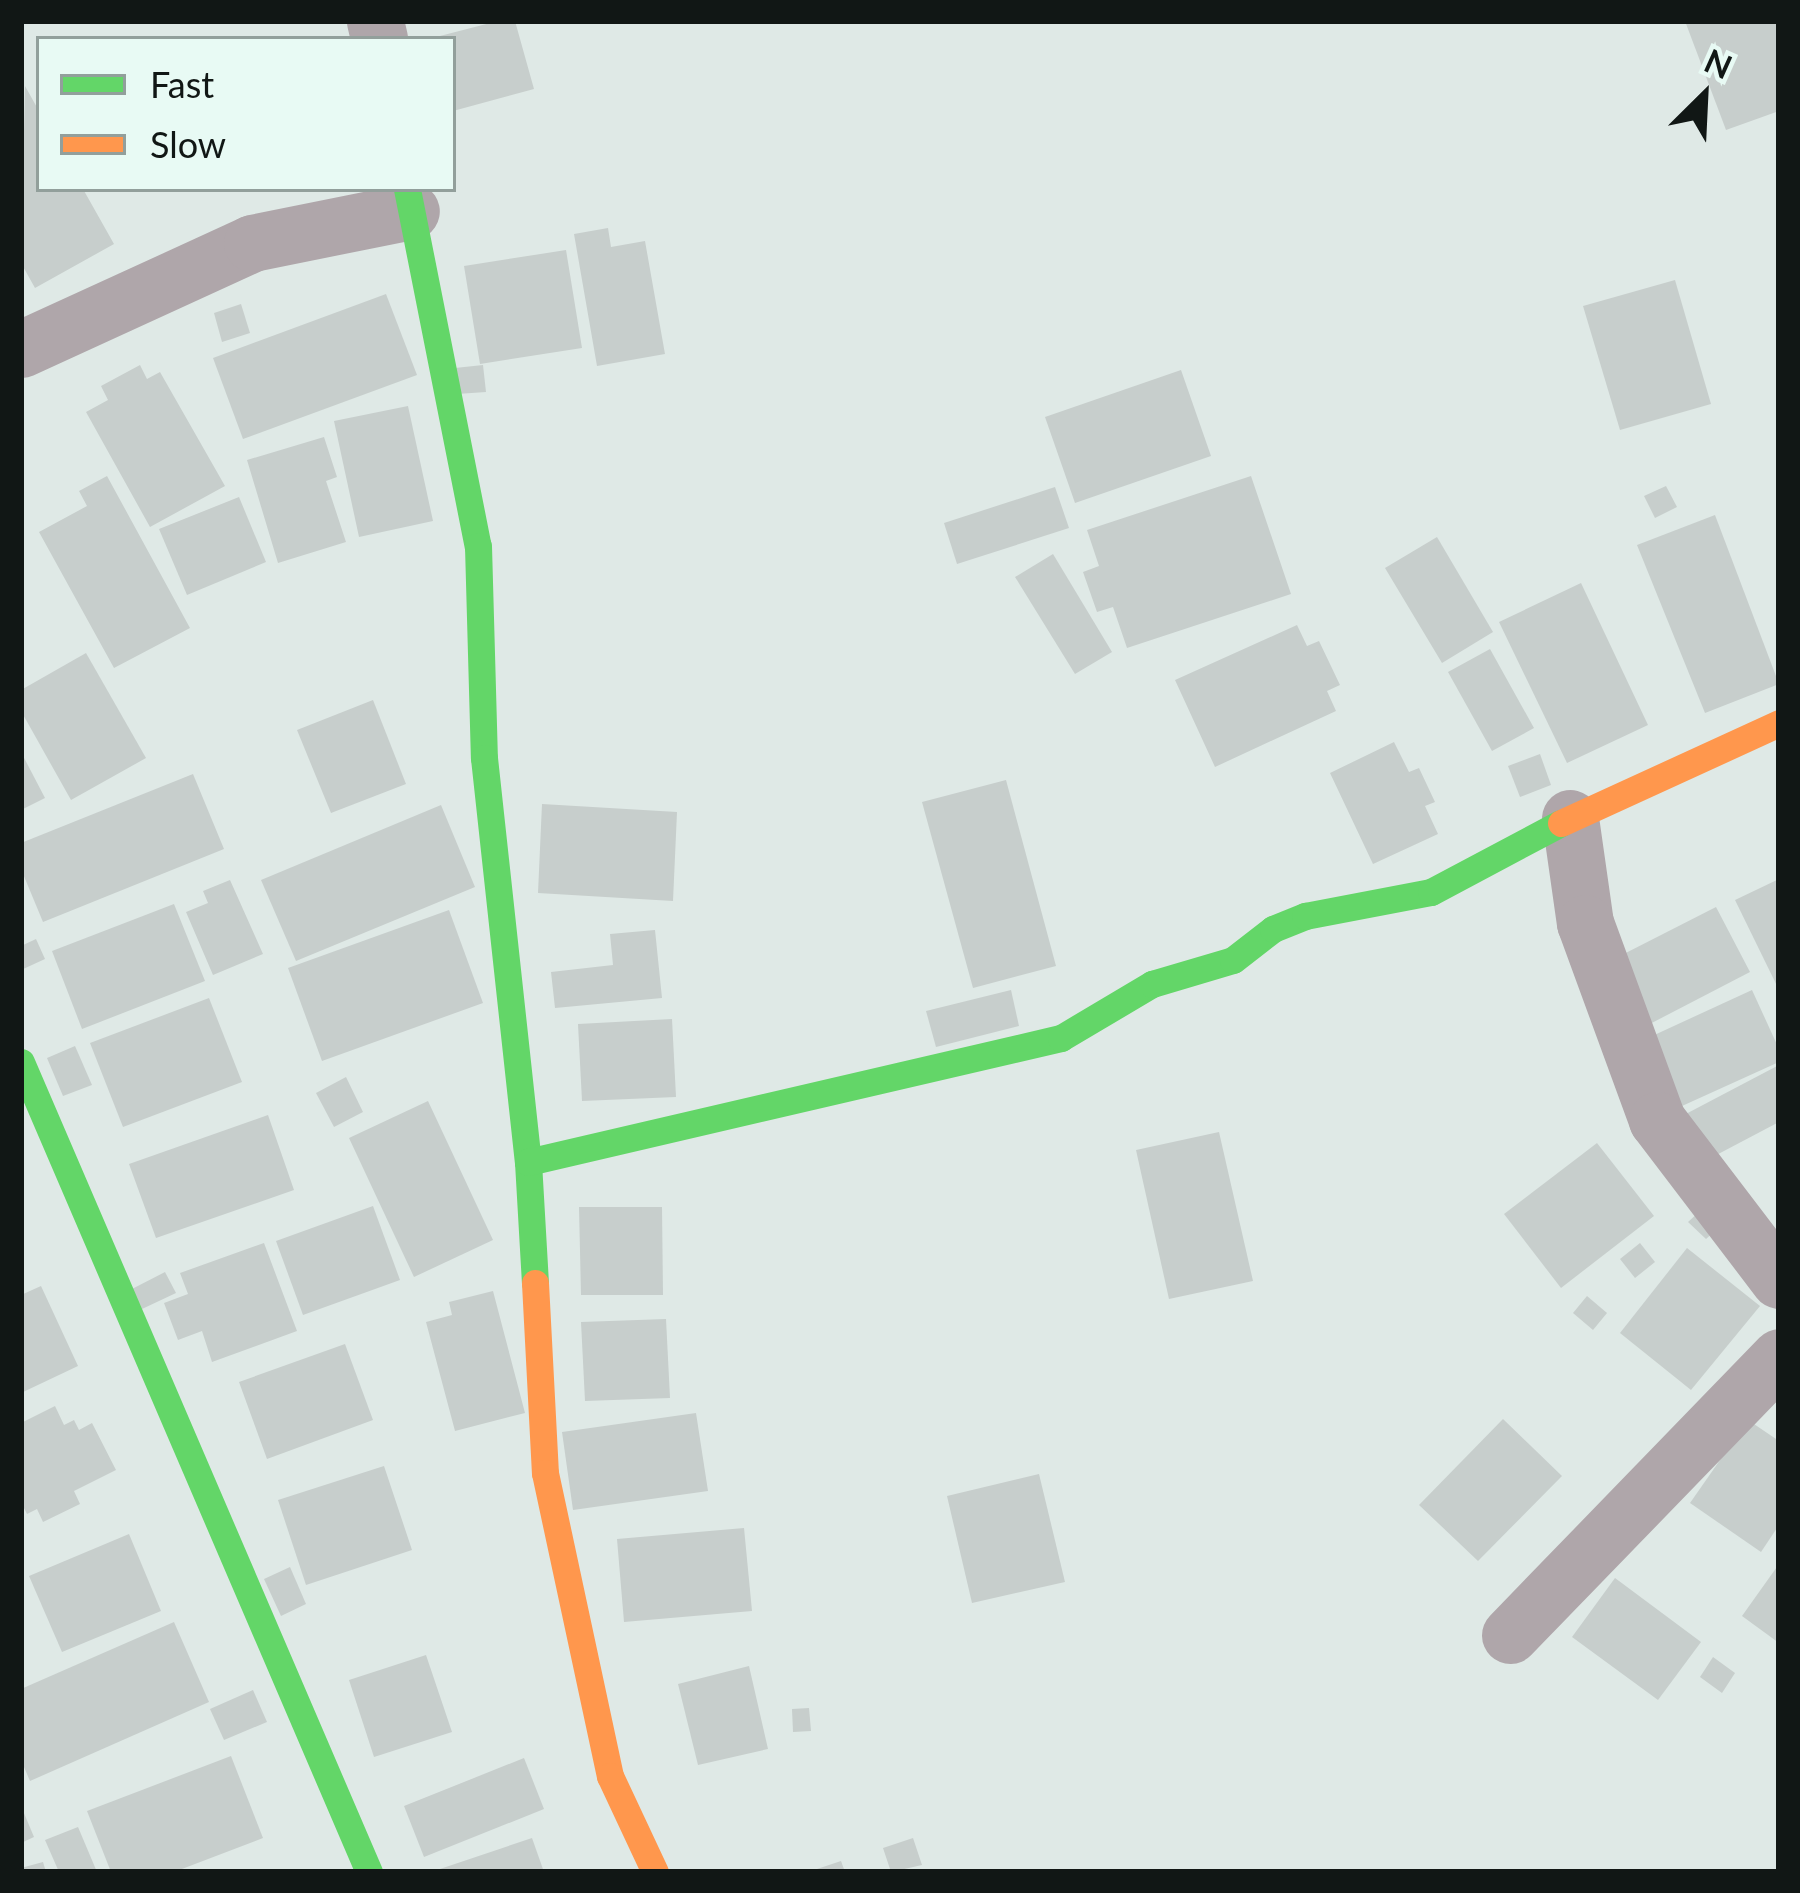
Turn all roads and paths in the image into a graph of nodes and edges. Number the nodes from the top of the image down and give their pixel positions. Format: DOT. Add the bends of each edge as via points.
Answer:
graph roads {
  1 [pos="409,200"];
  2 [pos="21,349"];
  3 [pos="1779,723"];
  4 [pos="1570,818"];
  5 [pos="22,1069"];
  6 [pos="528,1162"];
  7 [pos="1779,1280"];
  8 [pos="1779,1357"];
  9 [pos="1510,1635"];
  10 [pos="368,1872"];
  11 [pos="655,1872"];
  1 -- 2 [label="street" via="252,243"];
  1 -- 6 [label="street" via="478,546 484,758"];
  3 -- 4 [label="street"];
  4 -- 6 [label="street" via="1431,892 1274,929 1233,960 1152,984 1061,1038"];
  4 -- 7 [label="street" via="1585,922 1657,1120"];
  5 -- 10 [label="street"];
  6 -- 11 [label="street" via="545,1474 610,1776"];
  8 -- 9 [label="street"];
}
